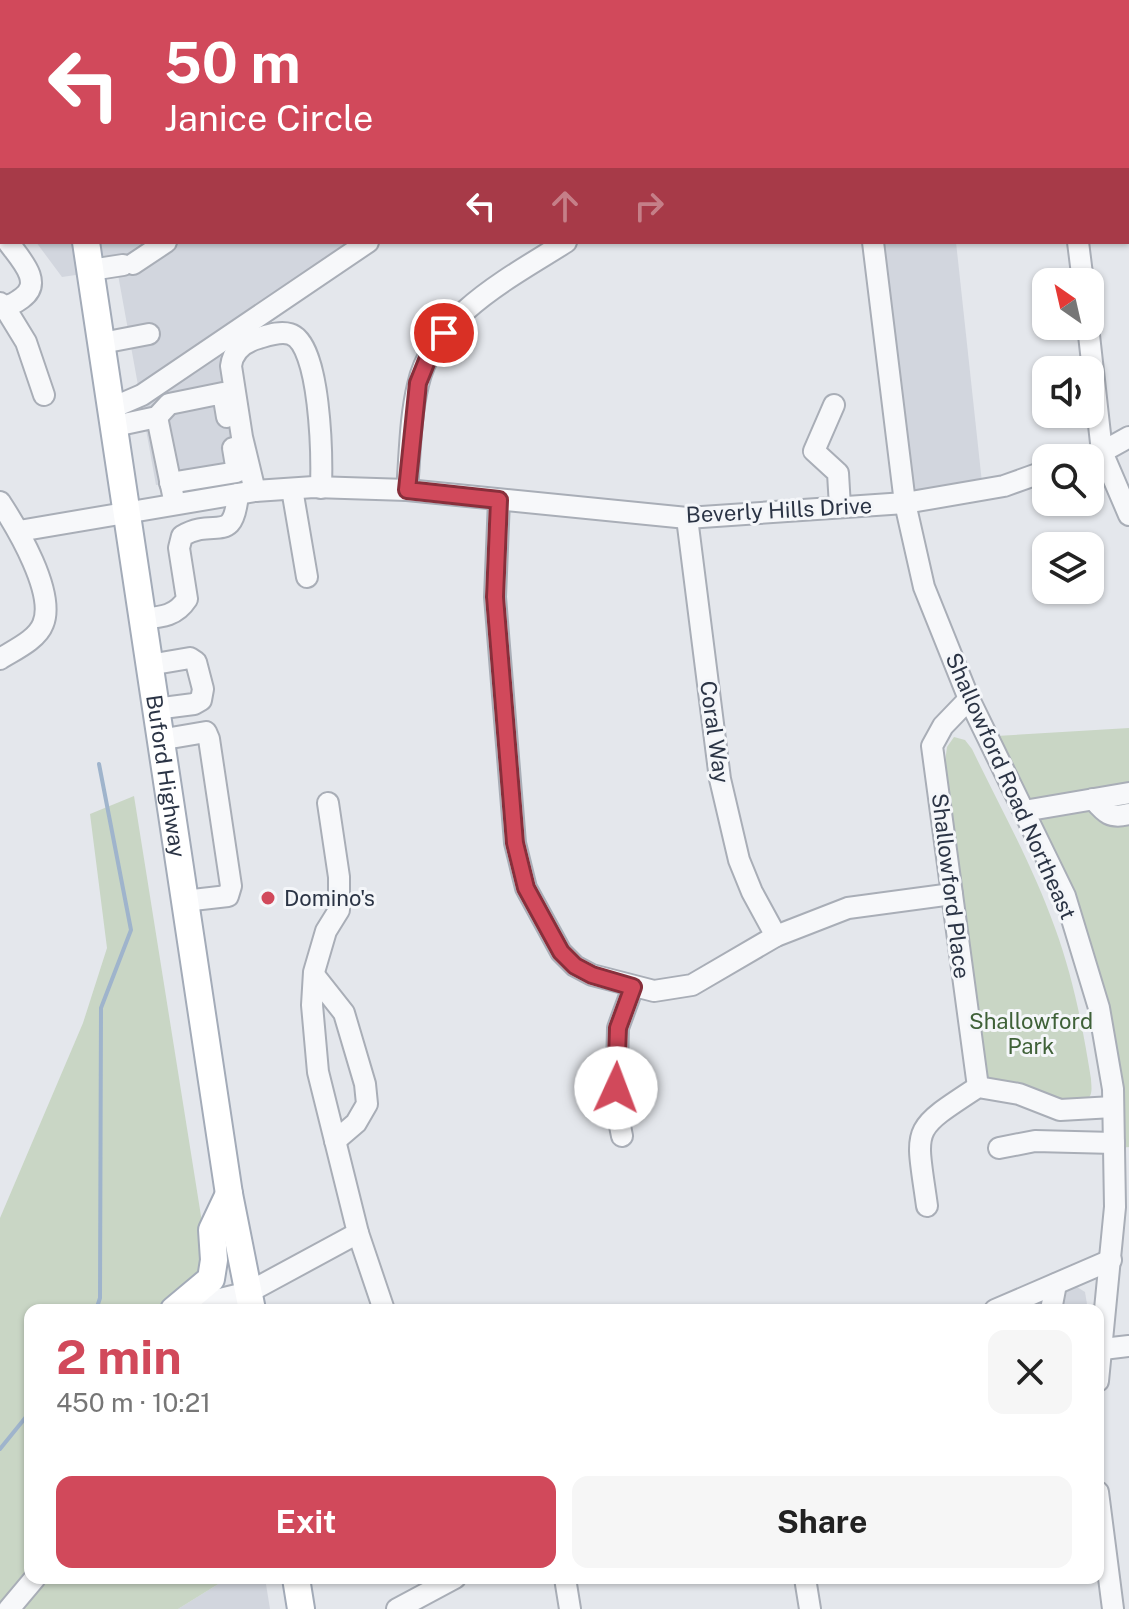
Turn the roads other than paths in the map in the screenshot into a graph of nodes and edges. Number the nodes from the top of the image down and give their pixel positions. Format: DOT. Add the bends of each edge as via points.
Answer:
graph roads {
  1 [pos="9,244"];
  2 [pos="86,244"];
  3 [pos="163,244"];
  4 [pos="365,244"];
  5 [pos="563,244"];
  6 [pos="873,244"];
  7 [pos="1078,244"];
  8 [pos="1081,268"];
  9 [pos="91,270"];
  10 [pos="2,304"];
  11 [pos="149,334"];
  12 [pos="1089,340"];
  13 [pos="102,343"];
  14 [pos="44,395"];
  15 [pos="834,405"];
  16 [pos="113,417"];
  17 [pos="157,417"];
  18 [pos="1129,437"];
  19 [pos="1093,444"];
  20 [pos="1104,450"];
  21 [pos="1104,472"];
  22 [pos="1032,476"];
  23 [pos="170,483"];
  24 [pos="321,488"];
  25 [pos="292,489"];
  26 [pos="407,490"];
  27 [pos="246,492"];
  28 [pos="499,500"];
  29 [pos="0,502"];
  30 [pos="905,503"];
  31 [pos="174,504"];
  32 [pos="840,507"];
  33 [pos="127,513"];
  34 [pos="1129,515"];
  35 [pos="687,518"];
  36 [pos="19,531"];
  37 [pos="307,577"];
  38 [pos="142,619"];
  39 [pos="1,657"];
  40 [pos="149,665"];
  41 [pos="969,699"];
  42 [pos="155,709"];
  43 [pos="159,740"];
  44 [pos="1129,793"];
  45 [pos="1093,799"];
  46 [pos="328,803"];
  47 [pos="1024,811"];
  48 [pos="1129,814"];
  49 [pos="952,894"];
  50 [pos="184,901"];
  51 [pos="776,936"];
  52 [pos="314,975"];
  53 [pos="633,987"];
  54 [pos="978,1087"];
  55 [pos="1113,1107"];
  56 [pos="622,1136"];
  57 [pos="335,1141"];
  58 [pos="1114,1143"];
  59 [pos="999,1148"];
  60 [pos="229,1194"];
  61 [pos="927,1206"];
  62 [pos="358,1233"];
  63 [pos="1111,1260"];
  64 [pos="1056,1284"];
  65 [pos="251,1301"];
  66 [pos="183,1304"];
  67 [pos="200,1304"];
  68 [pos="382,1304"];
  69 [pos="1009,1304"];
  70 [pos="1052,1304"];
  71 [pos="1104,1338"];
  72 [pos="1129,1346"];
  73 [pos="1104,1349"];
  74 [pos="1104,1539"];
  75 [pos="30,1584"];
  76 [pos="297,1584"];
  77 [pos="444,1584"];
  78 [pos="566,1584"];
  79 [pos="806,1584"];
  80 [pos="9,1609"];
  81 [pos="301,1609"];
  82 [pos="397,1609"];
  83 [pos="570,1609"];
  84 [pos="810,1609"];
  85 [pos="1113,1609"];
  1 -- 10 [label="street" via="33,283 13,305"];
  2 -- 9 [label="main road, Buford Highway"];
  3 -- 9 [label="street" via="128,264"];
  4 -- 16 [label="street"];
  5 -- 26 [label="street" via="478,300 444,333 428,358 418,383"];
  6 -- 30 [label="street, Shallowford Road Northeast"];
  7 -- 8 [label="street"];
  9 -- 13 [label="main road, Buford Highway"];
  10 -- 14 [label="street" via="26,342"];
  11 -- 13 [label="street"];
  12 -- 19 [label="street"];
  13 -- 16 [label="main road, Buford Highway"];
  15 -- 32 [label="street" via="814,451 838,473"];
  16 -- 17 [label="street"];
  16 -- 33 [label="main road, Buford Highway"];
  17 -- 23 [label="street"];
  17 -- 23 [label="street" via="169,404 223,393 237,472"];
  18 -- 20 [label="street"];
  21 -- 34 [label="street"];
  22 -- 30 [label="street, Beverly Hills Drive"];
  23 -- 31 [label="street"];
  24 -- 25 [label="street, Beverly Hills Drive"];
  24 -- 26 [label="street, Beverly Hills Drive"];
  24 -- 27 [label="street" via="322,445 310,355 299,339 280,333 252,339 232,358"];
  25 -- 27 [label="street, Beverly Hills Drive"];
  25 -- 37 [label="street"];
  26 -- 28 [label="street, Beverly Hills Drive"];
  27 -- 31 [label="street, Beverly Hills Drive"];
  27 -- 38 [label="street" via="230,524 182,536 187,599 182,608 169,616"];
  28 -- 35 [label="street, Beverly Hills Drive"];
  28 -- 53 [label="street" via="496,612 515,843 526,888 561,952 575,966"];
  29 -- 36 [label="street"];
  30 -- 32 [label="street, Beverly Hills Drive"];
  30 -- 41 [label="street, Shallowford Road Northeast" via="924,587"];
  31 -- 33 [label="street, Beverly Hills Drive"];
  32 -- 35 [label="street, Beverly Hills Drive"];
  33 -- 36 [label="street, Beverly Hills Drive"];
  33 -- 38 [label="main road, Buford Highway"];
  35 -- 51 [label="street, Coral Way" via="720,779 739,860"];
  36 -- 39 [label="street" via="46,608 43,625 32,637"];
  38 -- 40 [label="main road, Buford Highway"];
  40 -- 42 [label="main road, Buford Highway"];
  40 -- 42 [label="street" via="190,658 203,689 194,704"];
  41 -- 47 [label="street, Shallowford Road Northeast"];
  41 -- 49 [label="street, Shallowford Place" via="932,746"];
  42 -- 43 [label="main road, Buford Highway"];
  43 -- 50 [label="main road, Buford Highway"];
  43 -- 50 [label="street" via="206,732 209,739 231,886 228,896"];
  44 -- 45 [label="street"];
  45 -- 47 [label="street"];
  45 -- 48 [label="street" via="1107,815"];
  46 -- 52 [label="street" via="339,910 326,931"];
  47 -- 55 [label="street, Shallowford Road Northeast" via="1065,896 1095,994"];
  49 -- 51 [label="street" via="848,908"];
  49 -- 54 [label="street, Shallowford Place"];
  50 -- 60 [label="main road, Buford Highway"];
  51 -- 53 [label="street" via="692,985 654,991"];
  52 -- 57 [label="street" via="318,1072"];
  52 -- 57 [label="street" via="344,1013 365,1084 367,1104 356,1123"];
  53 -- 56 [label="street" via="618,1028 616,1106"];
  54 -- 55 [label="street" via="1019,1094 1060,1110"];
  54 -- 61 [label="street" via="922,1129 918,1141"];
  55 -- 58 [label="street, Shallowford Road Northeast"];
  57 -- 62 [label="street"];
  58 -- 59 [label="street" via="1045,1140"];
  58 -- 63 [label="street, Shallowford Road Northeast"];
  60 -- 65 [label="main road, Buford Highway"];
  60 -- 66 [label="main road" via="212,1230 211,1279"];
  62 -- 65 [label="street"];
  62 -- 68 [label="street"];
  63 -- 64 [label="street"];
  63 -- 71 [label="street, Shallowford Road Northeast"];
  64 -- 69 [label="street"];
  64 -- 70 [label="street"];
  65 -- 67 [label="street"];
  72 -- 73 [label="street"];
  74 -- 85 [label="street"];
  75 -- 80 [label="street"];
  76 -- 81 [label="main road"];
  77 -- 82 [label="street"];
  78 -- 83 [label="street"];
  79 -- 84 [label="street"];
}
